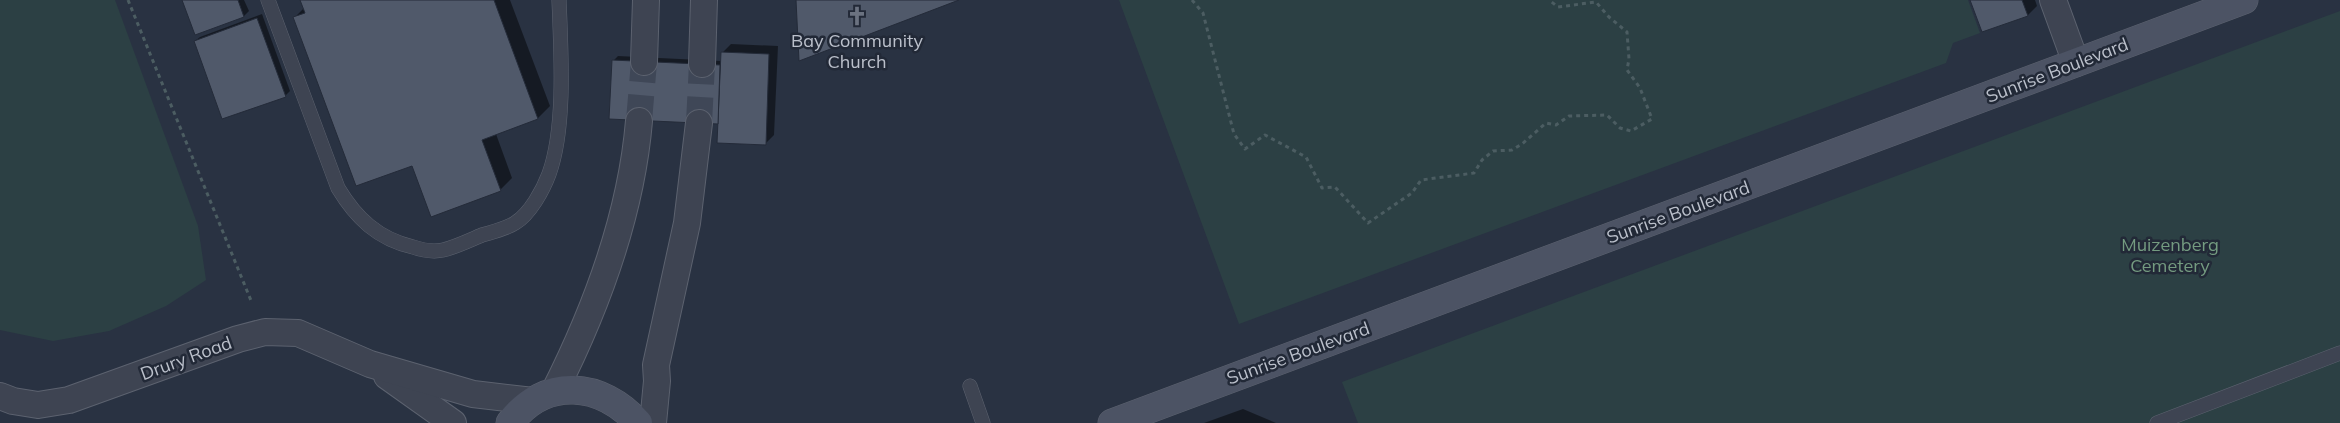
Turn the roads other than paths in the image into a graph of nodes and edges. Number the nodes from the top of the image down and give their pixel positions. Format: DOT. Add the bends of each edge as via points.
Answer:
graph roads {
  1 [pos="268,0"];
  2 [pos="559,0"];
  3 [pos="646,0"];
  4 [pos="704,0"];
  5 [pos="2053,0"];
  6 [pos="2244,0"];
  7 [pos="644,62"];
  8 [pos="2076,63"];
  9 [pos="702,64"];
  10 [pos="639,120"];
  11 [pos="699,123"];
  12 [pos="2340,353"];
  13 [pos="370,364"];
  14 [pos="970,386"];
  15 [pos="0,396"];
  16 [pos="543,397"];
  17 [pos="453,423"];
  18 [pos="510,423"];
  19 [pos="638,423"];
  20 [pos="652,423"];
  21 [pos="983,423"];
  22 [pos="1112,423"];
  23 [pos="2158,423"];
  1 -- 2 [label="lane" via="338,188 350,208 383,237 422,250 442,250 515,223 540,193 555,155 559,133"];
  3 -- 7 [label="street"];
  4 -- 9 [label="street"];
  5 -- 8 [label="street"];
  6 -- 8 [label="street, Sunrise Boulevard"];
  8 -- 22 [label="street, Sunrise Boulevard"];
  10 -- 16 [label="street" via="626,203 606,273 577,347"];
  11 -- 20 [label="street" via="684,242 656,365"];
  12 -- 23 [label="lane"];
  13 -- 15 [label="street, Drury Road" via="298,333 265,332 238,338 69,400 38,405"];
  13 -- 16 [label="street, Drury Road" via="473,394"];
  13 -- 17 [label="street, Drury Road"];
  14 -- 21 [label="lane"];
  16 -- 18 [label="street" via="517,414"];
  16 -- 19 [label="street" via="577,390 600,394 621,406"];
}
